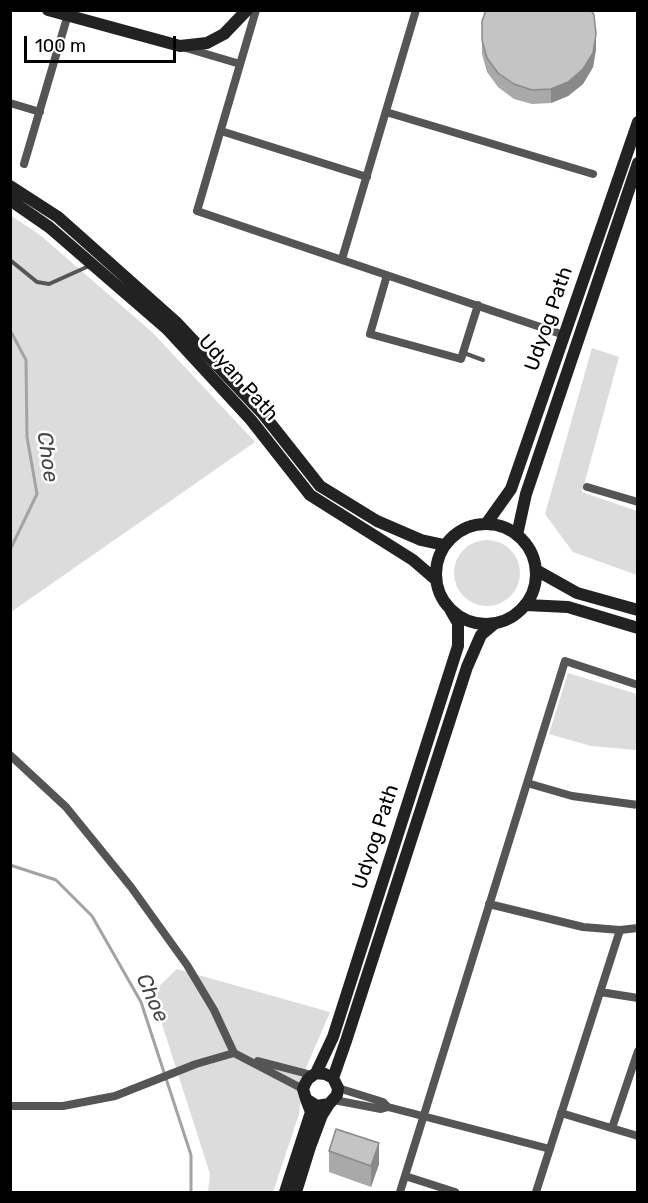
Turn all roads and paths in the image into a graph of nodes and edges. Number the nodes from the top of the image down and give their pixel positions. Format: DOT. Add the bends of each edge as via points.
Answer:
graph roads {
  1 [pos="48,10"];
  2 [pos="247,10"];
  3 [pos="256,10"];
  4 [pos="416,10"];
  5 [pos="69,13"];
  6 [pos="180,46"];
  7 [pos="240,64"];
  8 [pos="10,103"];
  9 [pos="40,112"];
  10 [pos="386,112"];
  11 [pos="638,122"];
  12 [pos="221,131"];
  13 [pos="24,164"];
  14 [pos="638,164"];
  15 [pos="593,174"];
  16 [pos="367,177"];
  17 [pos="10,186"];
  18 [pos="10,200"];
  19 [pos="342,259"];
  20 [pos="10,260"];
  21 [pos="93,264"];
  22 [pos="387,276"];
  23 [pos="478,305"];
  24 [pos="564,334"];
  25 [pos="463,353"];
  26 [pos="483,360"];
  27 [pos="587,487"];
  28 [pos="638,502"];
  29 [pos="486,524"];
  30 [pos="517,535"];
  31 [pos="444,545"];
  32 [pos="536,570"];
  33 [pos="435,579"];
  34 [pos="526,605"];
  35 [pos="638,610"];
  36 [pos="451,611"];
  37 [pos="493,624"];
  38 [pos="638,628"];
  39 [pos="638,685"];
  40 [pos="10,755"];
  41 [pos="527,783"];
  42 [pos="638,805"];
  43 [pos="489,903"];
  44 [pos="638,928"];
  45 [pos="620,930"];
  46 [pos="600,992"];
  47 [pos="638,998"];
  48 [pos="638,1051"];
  49 [pos="234,1053"];
  50 [pos="243,1057"];
  51 [pos="314,1074"];
  52 [pos="335,1083"];
  53 [pos="305,1094"];
  54 [pos="331,1102"];
  55 [pos="10,1106"];
  56 [pos="388,1107"];
  57 [pos="561,1113"];
  58 [pos="423,1117"];
  59 [pos="612,1128"];
  60 [pos="638,1136"];
  61 [pos="550,1149"];
  62 [pos="405,1176"];
  63 [pos="285,1192"];
  64 [pos="296,1192"];
  65 [pos="400,1192"];
  66 [pos="455,1192"];
  67 [pos="536,1192"];
  1 -- 5 [label="main road"];
  2 -- 6 [label="main road" via="224,34 207,43"];
  3 -- 7 [label="street"];
  4 -- 10 [label="street"];
  5 -- 6 [label="main road"];
  5 -- 9 [label="street"];
  6 -- 7 [label="street"];
  7 -- 12 [label="street"];
  8 -- 9 [label="street"];
  9 -- 13 [label="street"];
  10 -- 15 [label="street"];
  10 -- 16 [label="street"];
  11 -- 24 [label="main road, Udyog Path"];
  12 -- 16 [label="street"];
  12 -- 19 [label="street" via="197,211"];
  14 -- 30 [label="main road, Udyog Path" via="526,494"];
  16 -- 19 [label="street"];
  17 -- 31 [label="main road, Udyan Path" via="58,217 177,322 263,414 320,486 377,521 421,540"];
  18 -- 21 [label="main road, Udyan Path"];
  19 -- 22 [label="street"];
  20 -- 21 [label="lane" via="37,282 49,284"];
  21 -- 33 [label="main road, Udyan Path" via="167,329 251,420 310,495 413,560"];
  22 -- 23 [label="street"];
  22 -- 25 [label="street" via="370,334 461,359"];
  23 -- 24 [label="street"];
  23 -- 25 [label="street"];
  24 -- 29 [label="main road, Udyog Path" via="511,489"];
  25 -- 26 [label="lane"];
  27 -- 28 [label="street"];
  29 -- 30 [label="main road"];
  29 -- 31 [label="main road" via="462,529"];
  30 -- 32 [label="main road" via="528,547"];
  31 -- 33 [label="main road" via="436,562"];
  32 -- 34 [label="main road" via="534,589"];
  32 -- 35 [label="main road" via="577,592"];
  33 -- 36 [label="main road" via="442,600"];
  34 -- 37 [label="main road" via="514,616"];
  34 -- 38 [label="main road" via="567,607"];
  36 -- 37 [label="main road" via="470,622"];
  36 -- 51 [label="main road, Udyog Path" via="458,623 458,646 333,1037"];
  37 -- 52 [label="main road, Udyog Path" via="481,635 467,667"];
  39 -- 41 [label="street" via="565,662"];
  40 -- 49 [label="street" via="66,807 131,887 198,983"];
  41 -- 42 [label="street" via="572,796"];
  41 -- 43 [label="street"];
  43 -- 45 [label="street" via="583,927"];
  43 -- 58 [label="street"];
  44 -- 45 [label="street"];
  45 -- 46 [label="street"];
  46 -- 47 [label="street"];
  46 -- 57 [label="street"];
  48 -- 59 [label="street"];
  49 -- 50 [label="street"];
  49 -- 55 [label="street" via="115,1096 63,1106"];
  50 -- 51 [label="street"];
  50 -- 53 [label="street"];
  51 -- 52 [label="main road" via="325,1074"];
  51 -- 53 [label="main road" via="308,1079"];
  52 -- 54 [label="main road"];
  52 -- 56 [label="street"];
  53 -- 54 [label="main road" via="317,1106"];
  53 -- 63 [label="main road" via="311,1112"];
  54 -- 56 [label="street"];
  54 -- 64 [label="main road" via="322,1115"];
  56 -- 58 [label="street"];
  57 -- 59 [label="street"];
  57 -- 61 [label="street"];
  58 -- 61 [label="street"];
  58 -- 62 [label="street"];
  59 -- 60 [label="street"];
  61 -- 67 [label="street"];
  62 -- 65 [label="street"];
  62 -- 66 [label="street"];
}
